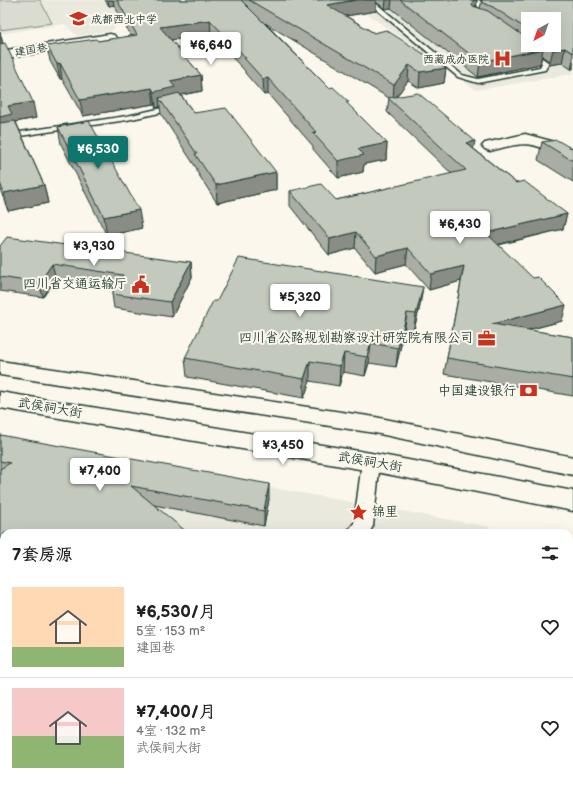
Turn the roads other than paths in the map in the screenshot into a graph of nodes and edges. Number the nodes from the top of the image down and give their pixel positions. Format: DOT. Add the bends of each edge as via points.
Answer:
graph roads {
  1 [pos="368,0"];
  2 [pos="476,0"];
  3 [pos="481,21"];
  4 [pos="110,38"];
  5 [pos="520,45"];
  6 [pos="0,55"];
  7 [pos="184,105"];
  8 [pos="0,138"];
  9 [pos="490,146"];
  10 [pos="573,161"];
  11 [pos="0,368"];
  12 [pos="0,400"];
  13 [pos="371,462"];
  14 [pos="573,466"];
  15 [pos="573,501"];
  16 [pos="360,529"];
  1 -- 5 [label="lane" via="460,76 478,81 543,69 546,63"];
  2 -- 3 [label="lane" via="480,6 474,18"];
  4 -- 6 [label="main road, 建国巷"];
  7 -- 8 [label="lane" via="127,118"];
  9 -- 10 [label="main road" via="525,139 546,144"];
  11 -- 14 [label="main road" via="375,425"];
  12 -- 13 [label="main road, 武侯祠大街"];
  13 -- 15 [label="main road, 武侯祠大街"];
  13 -- 16 [label="street" via="363,526"];
}
